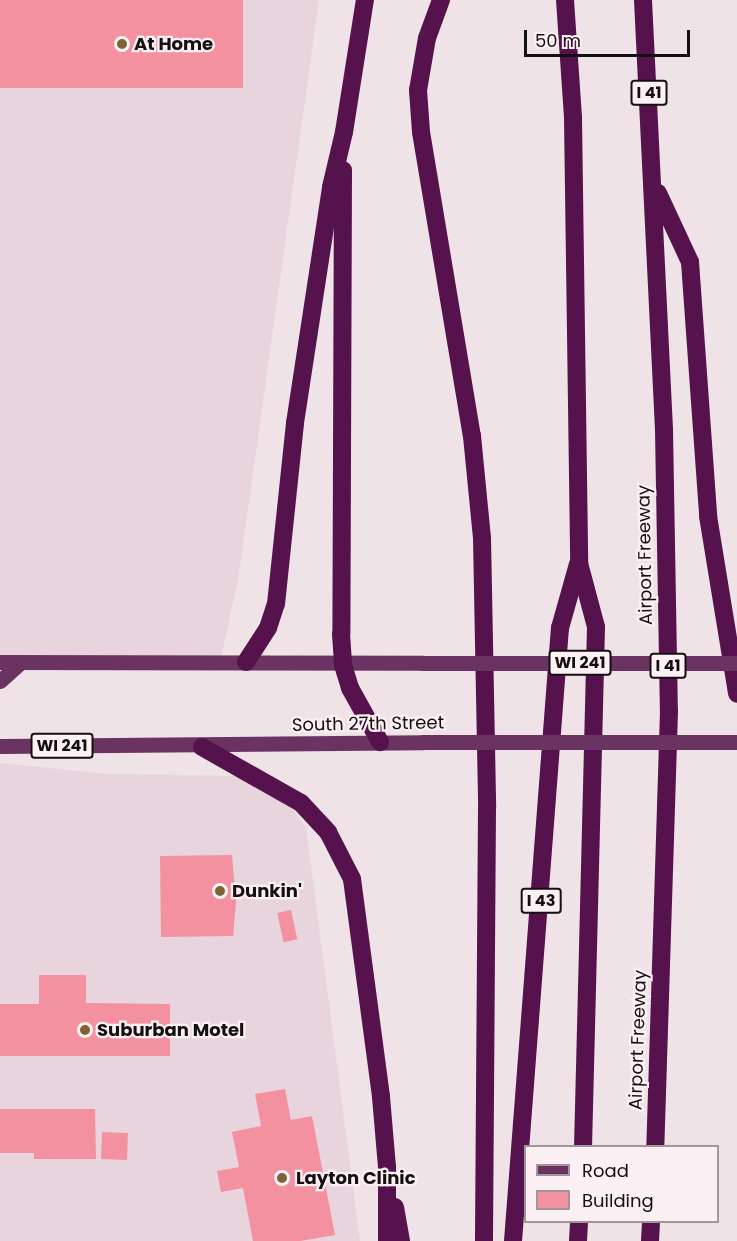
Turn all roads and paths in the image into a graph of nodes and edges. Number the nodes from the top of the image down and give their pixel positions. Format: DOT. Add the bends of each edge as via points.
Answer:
graph roads {
  1 [pos="365,0"];
  2 [pos="441,0"];
  3 [pos="565,0"];
  4 [pos="643,0"];
  5 [pos="344,132"];
  6 [pos="655,186"];
  7 [pos="579,562"];
  8 [pos="0,662"];
  9 [pos="21,662"];
  10 [pos="246,662"];
  11 [pos="737,663"];
  12 [pos="343,665"];
  13 [pos="0,681"];
  14 [pos="737,694"];
  15 [pos="381,742"];
  16 [pos="737,742"];
  17 [pos="0,746"];
  18 [pos="202,747"];
  19 [pos="583,1145"];
  20 [pos="655,1145"];
  21 [pos="387,1167"];
  22 [pos="579,1223"];
  23 [pos="651,1223"];
  24 [pos="387,1241"];
  25 [pos="401,1241"];
  26 [pos="484,1241"];
  27 [pos="513,1241"];
  28 [pos="578,1241"];
  29 [pos="650,1241"];
  1 -- 5 [label="highway"];
  2 -- 26 [label="highway" via="427,38 418,90 421,132 472,436 482,538 487,808"];
  3 -- 7 [label="highway" via="573,118"];
  4 -- 6 [label="highway, Airport Freeway / I 41"];
  5 -- 10 [label="highway" via="331,187 295,423 276,604 267,628"];
  5 -- 12 [label="highway"];
  6 -- 14 [label="highway" via="690,262 708,516"];
  6 -- 20 [label="highway, Airport Freeway / I 41" via="669,711"];
  7 -- 19 [label="highway" via="596,627"];
  7 -- 27 [label="highway, I 43" via="560,628"];
  8 -- 9 [label="main road, WI 241"];
  9 -- 10 [label="main road, WI 241"];
  9 -- 13 [label="main road"];
  10 -- 12 [label="main road, WI 241"];
  11 -- 12 [label="main road, WI 241, bridge"];
  12 -- 15 [label="highway" via="360,709"];
  15 -- 16 [label="main road, South 27th Street / WI 241, bridge"];
  15 -- 18 [label="main road, South 27th Street / WI 241"];
  17 -- 18 [label="main road, South 27th Street / WI 241"];
  18 -- 21 [label="highway" via="301,803 340,851 358,905"];
  21 -- 24 [label="highway"];
  21 -- 25 [label="highway"];
  22 -- 28 [label="highway"];
  23 -- 29 [label="highway"];
}
